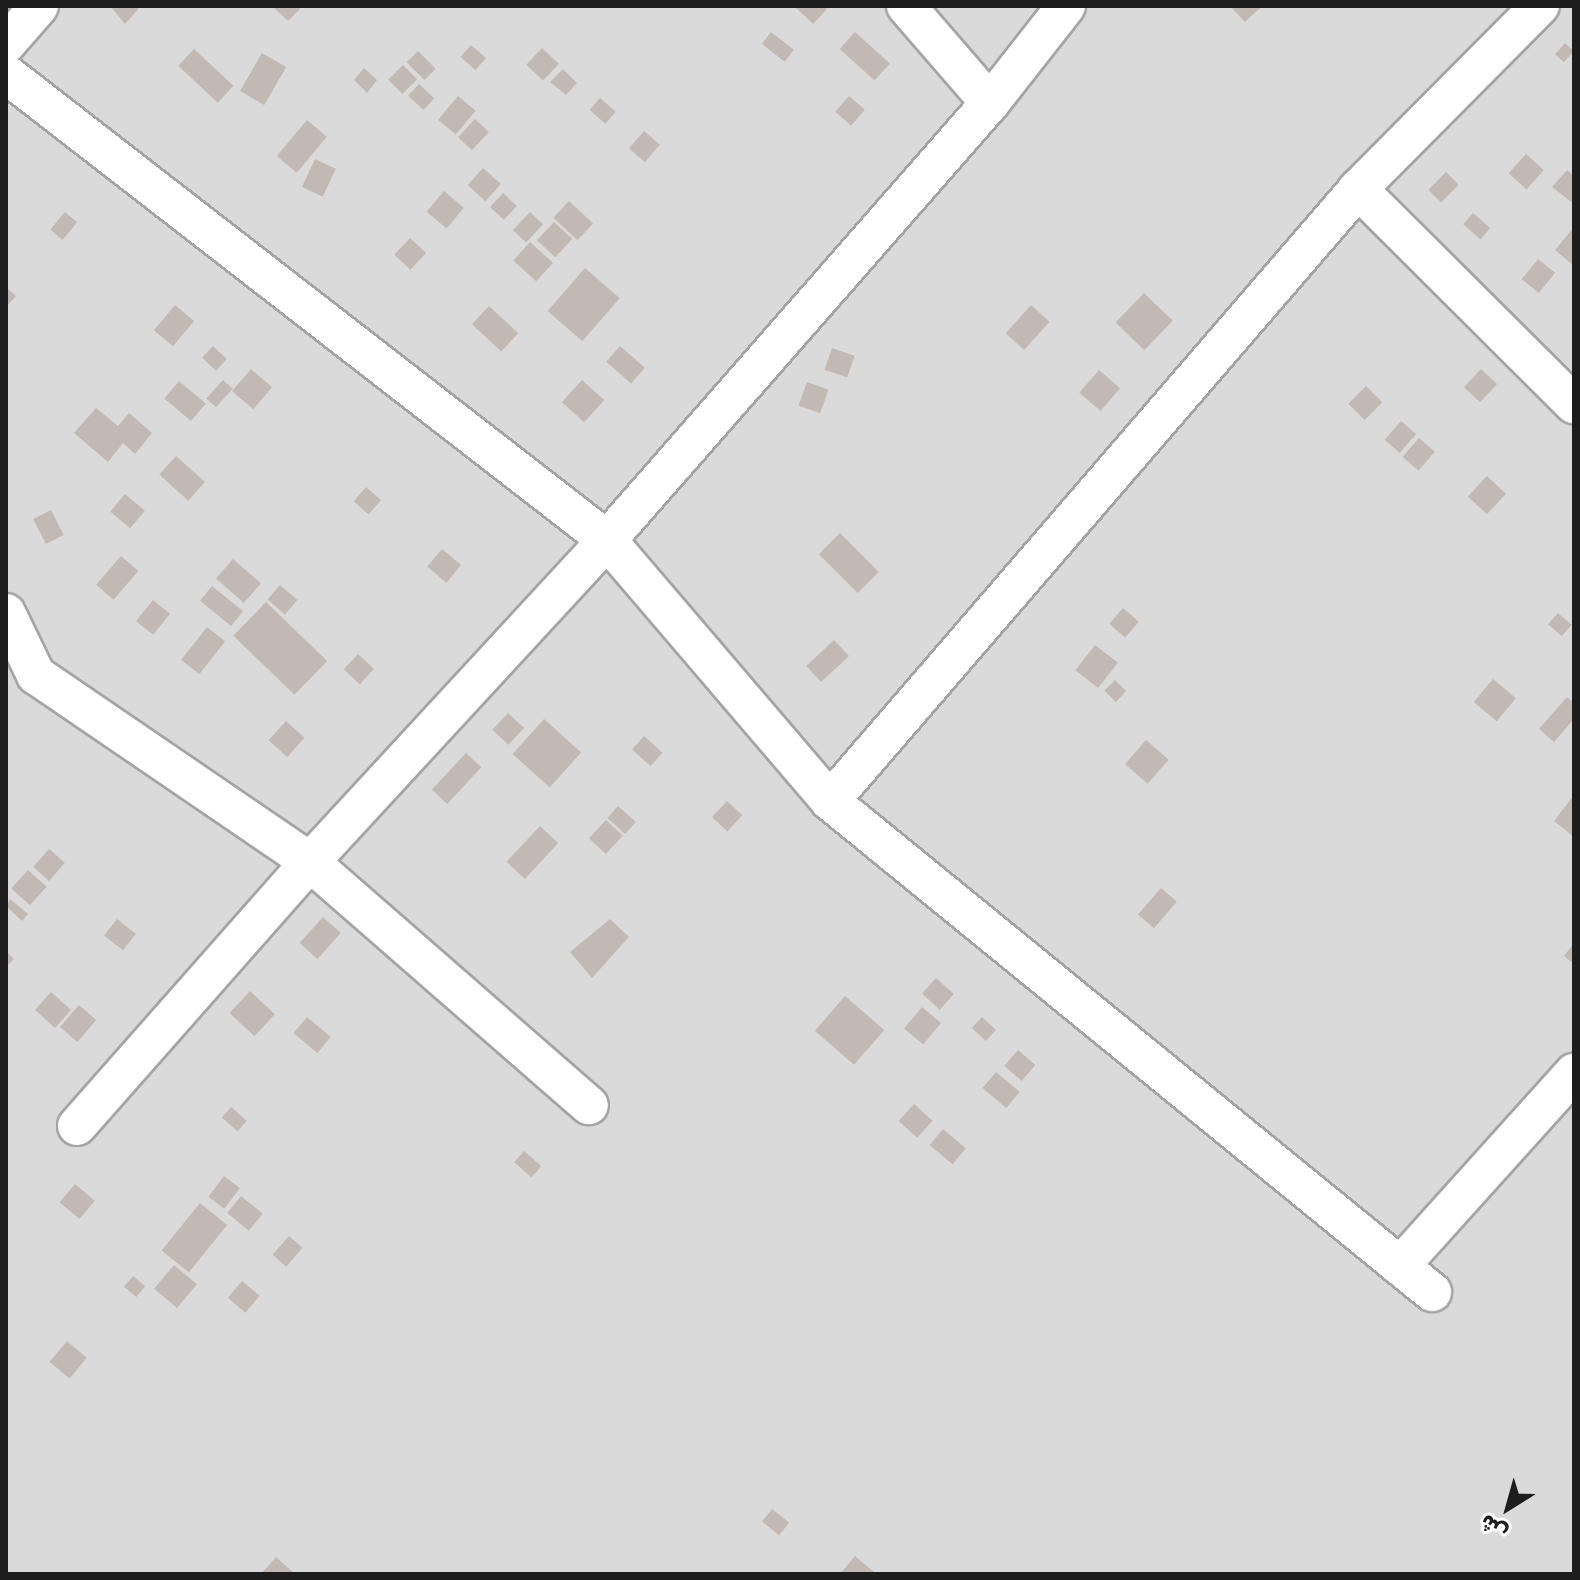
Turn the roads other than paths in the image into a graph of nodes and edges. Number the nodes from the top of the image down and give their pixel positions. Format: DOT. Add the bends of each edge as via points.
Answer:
graph roads {
  1 [pos="39,6"];
  2 [pos="906,6"];
  3 [pos="1066,6"];
  4 [pos="1540,6"];
  5 [pos="6,44"];
  6 [pos="6,74"];
  7 [pos="990,103"];
  8 [pos="1358,189"];
  9 [pos="1574,404"];
  10 [pos="607,540"];
  11 [pos="6,613"];
  12 [pos="830,801"];
  13 [pos="310,862"];
  14 [pos="1574,1073"];
  15 [pos="589,1105"];
  16 [pos="77,1126"];
  17 [pos="1400,1266"];
  18 [pos="1432,1292"];
  1 -- 5 [label="street"];
  2 -- 7 [label="street"];
  3 -- 7 [label="street"];
  4 -- 8 [label="street"];
  6 -- 10 [label="street"];
  7 -- 10 [label="street"];
  8 -- 9 [label="street"];
  8 -- 12 [label="street"];
  10 -- 12 [label="street"];
  10 -- 13 [label="street"];
  11 -- 13 [label="street" via="36,675"];
  12 -- 17 [label="street"];
  13 -- 15 [label="street"];
  13 -- 16 [label="street"];
  14 -- 17 [label="street"];
  17 -- 18 [label="street"];
}
